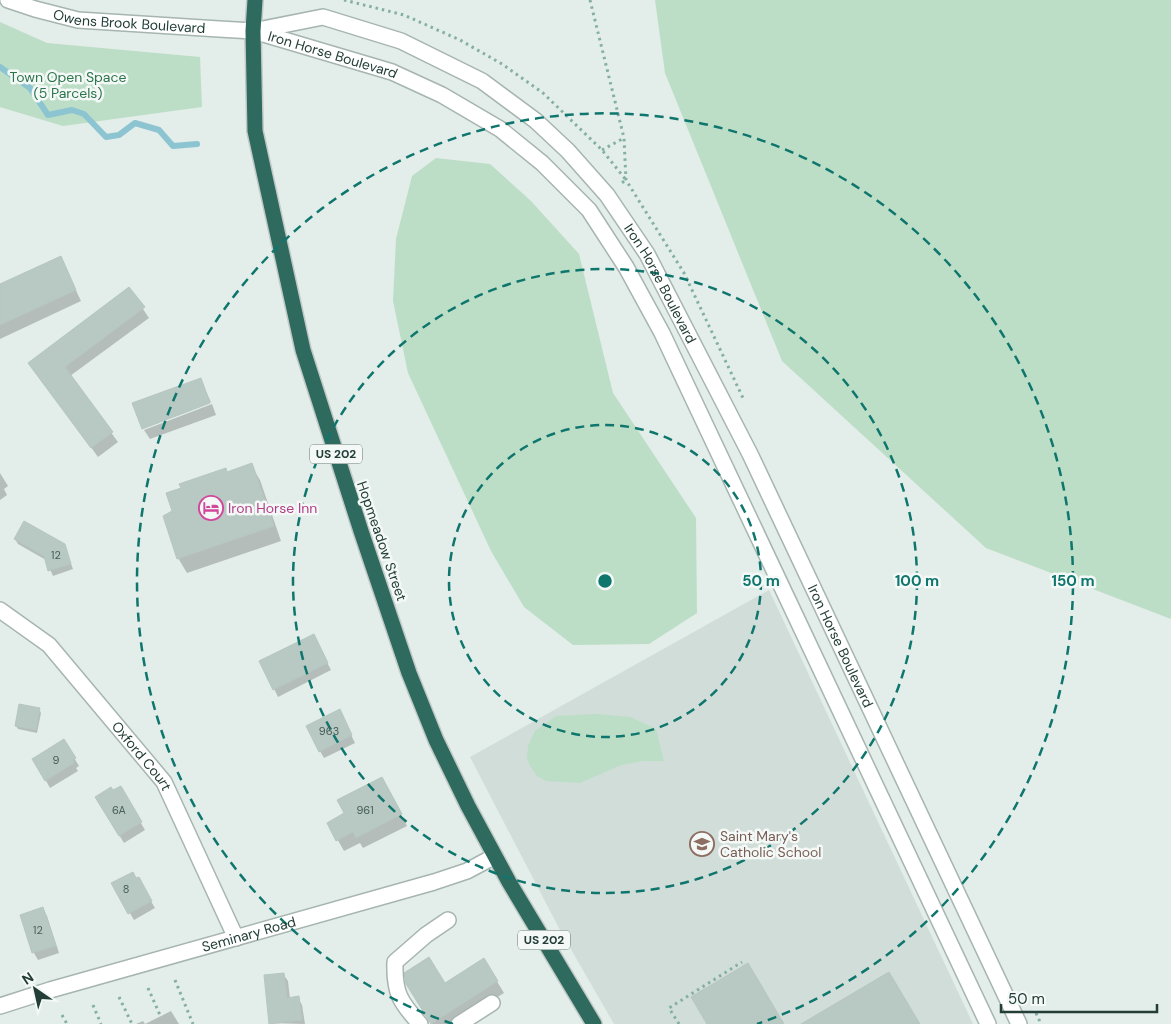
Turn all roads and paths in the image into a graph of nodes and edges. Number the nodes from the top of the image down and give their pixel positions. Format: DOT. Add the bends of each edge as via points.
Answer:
graph roads {
  1 [pos="8,0"];
  2 [pos="255,0"];
  3 [pos="590,0"];
  4 [pos="253,30"];
  5 [pos="602,150"];
  6 [pos="0,610"];
  7 [pos="495,856"];
  8 [pos="448,920"];
  9 [pos="236,938"];
  10 [pos="742,962"];
  11 [pos="175,980"];
  12 [pos="148,988"];
  13 [pos="119,997"];
  14 [pos="492,1003"];
  15 [pos="93,1005"];
  16 [pos="0,1006"];
  17 [pos="62,1015"];
  18 [pos="160,1015"];
  19 [pos="67,1024"];
  20 [pos="101,1024"];
  21 [pos="132,1024"];
  22 [pos="193,1024"];
  23 [pos="420,1024"];
  24 [pos="459,1024"];
  25 [pos="594,1024"];
  26 [pos="679,1024"];
  27 [pos="988,1024"];
  28 [pos="1019,1024"];
  1 -- 4 [label="street, Owens Brook Boulevard" via="78,20"];
  2 -- 4 [label="highway, Hopmeadow Street / US 202"];
  3 -- 5 [label="path" via="624,138"];
  4 -- 7 [label="highway, Hopmeadow Street / US 202" via="255,131 303,350 409,673 474,820"];
  4 -- 27 [label="street, Iron Horse Boulevard" via="392,72 442,95 500,129 542,162 589,210 626,267 662,334"];
  4 -- 28 [label="street, Iron Horse Boulevard" via="323,17 401,41 482,81 536,121 607,195 647,254 750,454"];
  6 -- 9 [label="street, Oxford Court" via="50,645 164,782"];
  7 -- 9 [label="street, Seminary Road" via="467,871 434,882"];
  7 -- 25 [label="highway, Hopmeadow Street / US 202"];
  8 -- 23 [label="street" via="395,962 394,976 400,1000"];
  9 -- 16 [label="street, Seminary Road"];
  10 -- 26 [label="path" via="669,1008"];
  11 -- 22 [label="path"];
  12 -- 18 [label="path"];
  13 -- 21 [label="path"];
  14 -- 24 [label="street"];
  15 -- 20 [label="path"];
  17 -- 19 [label="path"];
}
